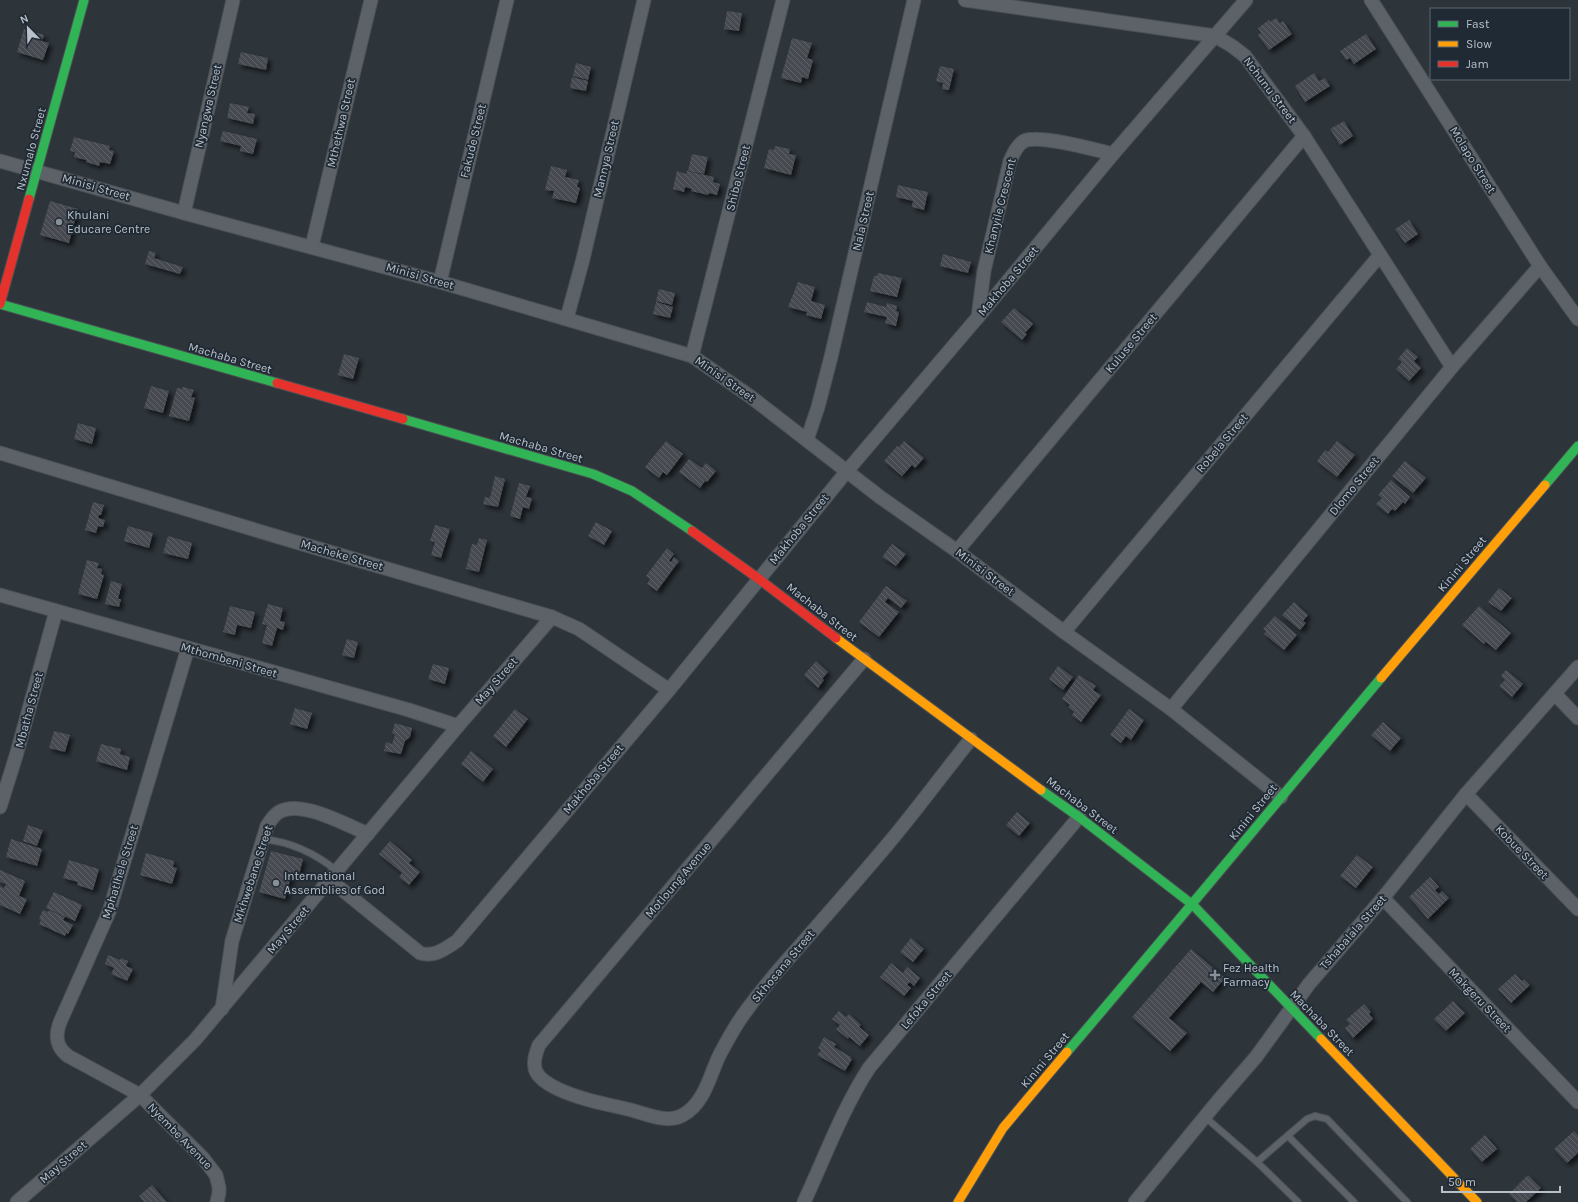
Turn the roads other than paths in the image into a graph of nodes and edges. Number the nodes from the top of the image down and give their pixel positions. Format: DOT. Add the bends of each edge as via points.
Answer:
graph roads {
  1 [pos="84,0"];
  2 [pos="233,0"];
  3 [pos="371,0"];
  4 [pos="507,0"];
  5 [pos="644,0"];
  6 [pos="783,0"];
  7 [pos="914,0"];
  8 [pos="965,0"];
  9 [pos="1246,0"];
  10 [pos="1371,0"];
  11 [pos="1215,36"];
  12 [pos="1304,136"];
  13 [pos="1113,154"];
  14 [pos="0,161"];
  15 [pos="38,171"];
  16 [pos="184,213"];
  17 [pos="312,246"];
  18 [pos="1380,255"];
  19 [pos="1540,266"];
  20 [pos="440,282"];
  21 [pos="0,304"];
  22 [pos="978,317"];
  23 [pos="567,318"];
  24 [pos="1578,319"];
  25 [pos="692,356"];
  26 [pos="1452,367"];
  27 [pos="807,440"];
  28 [pos="1578,446"];
  29 [pos="0,453"];
  30 [pos="847,471"];
  31 [pos="957,551"];
  32 [pos="759,578"];
  33 [pos="0,595"];
  34 [pos="56,611"];
  35 [pos="552,617"];
  36 [pos="1064,632"];
  37 [pos="188,648"];
  38 [pos="864,659"];
  39 [pos="1578,667"];
  40 [pos="669,690"];
  41 [pos="1555,694"];
  42 [pos="1170,709"];
  43 [pos="1578,718"];
  44 [pos="458,726"];
  45 [pos="971,739"];
  46 [pos="1466,794"];
  47 [pos="1281,797"];
  48 [pos="0,807"];
  49 [pos="1079,817"];
  50 [pos="368,834"];
  51 [pos="263,839"];
  52 [pos="333,875"];
  53 [pos="1382,898"];
  54 [pos="1193,905"];
  55 [pos="1578,909"];
  56 [pos="222,1009"];
  57 [pos="1292,1009"];
  58 [pos="140,1095"];
  59 [pos="572,1095"];
  60 [pos="1578,1102"];
  61 [pos="1205,1117"];
  62 [pos="1288,1136"];
  63 [pos="1257,1162"];
  64 [pos="17,1202"];
  65 [pos="217,1202"];
  66 [pos="804,1202"];
  67 [pos="958,1202"];
  68 [pos="1135,1202"];
  69 [pos="1298,1202"];
  70 [pos="1354,1202"];
  71 [pos="1407,1202"];
  72 [pos="1477,1202"];
  1 -- 15 [label="street, Nxumalo Street"];
  2 -- 16 [label="street, Nyangwa Street"];
  3 -- 17 [label="street, Mthethwa Street"];
  4 -- 20 [label="street, Fakude Street"];
  5 -- 23 [label="street, Mannya Street"];
  6 -- 25 [label="street, Shiba Street"];
  7 -- 27 [label="street, Nala Street" via="831,357"];
  8 -- 11 [label="street, Nchunu Street"];
  9 -- 11 [label="street, Makhoba Street"];
  10 -- 19 [label="street, Molapo Street"];
  11 -- 12 [label="street, Nchunu Street" via="1245,56"];
  11 -- 13 [label="street, Makhoba Street"];
  12 -- 18 [label="street, Nchunu Street"];
  12 -- 31 [label="street, Kuluse Street"];
  13 -- 22 [label="street, Makhoba Street"];
  13 -- 22 [label="street, Khanyile Crescent" via="1040,139 1025,141 1014,150 984,271"];
  14 -- 15 [label="street, Minisi Street"];
  15 -- 16 [label="street, Minisi Street"];
  15 -- 21 [label="street, Nxumalo Street"];
  16 -- 17 [label="street, Minisi Street"];
  17 -- 20 [label="street, Minisi Street"];
  18 -- 26 [label="street, Nchunu Street"];
  18 -- 36 [label="street, Robela Street"];
  19 -- 24 [label="street, Molapo Street"];
  19 -- 26 [label="street, Dlomo Street"];
  20 -- 23 [label="street, Minisi Street"];
  21 -- 32 [label="street, Machaba Street" via="593,474 632,490"];
  22 -- 30 [label="street, Makhoba Street"];
  23 -- 25 [label="street, Minisi Street"];
  25 -- 27 [label="street, Minisi Street"];
  26 -- 42 [label="street, Dlomo Street"];
  27 -- 30 [label="street, Minisi Street"];
  28 -- 47 [label="street, Kinini Street"];
  29 -- 35 [label="street, Macheke Street"];
  30 -- 31 [label="street, Minisi Street"];
  30 -- 32 [label="street, Makhoba Street"];
  31 -- 36 [label="street, Minisi Street"];
  32 -- 38 [label="street, Machaba Street"];
  32 -- 40 [label="street, Makhoba Street"];
  33 -- 34 [label="street, Mthombeni Street"];
  34 -- 37 [label="street, Mthombeni Street"];
  34 -- 48 [label="street, Mbatha Street"];
  35 -- 40 [label="street, Macheke Street" via="579,629"];
  35 -- 44 [label="street, May Street"];
  36 -- 42 [label="street, Minisi Street"];
  37 -- 44 [label="street, Mthombeni Street"];
  37 -- 58 [label="street, Mphatlhele Street" via="109,912 57,1029 58,1045 62,1052"];
  38 -- 45 [label="street, Machaba Street"];
  38 -- 59 [label="street, Motloung Avenue" via="539,1045 534,1056 534,1068 541,1078"];
  39 -- 41 [label="street, Tshabalala Street"];
  40 -- 52 [label="street, Makhoba Street" via="457,941 442,951 425,955 420,953"];
  41 -- 43 [label="street"];
  41 -- 46 [label="street, Tshabalala Street"];
  42 -- 47 [label="street, Minisi Street"];
  44 -- 50 [label="street, May Street"];
  45 -- 49 [label="street, Machaba Street"];
  45 -- 59 [label="street, Skhosana Street" via="883,849 756,997 732,1031 704,1092 694,1106 682,1116 653,1117"];
  46 -- 53 [label="street, Tshabalala Street"];
  46 -- 55 [label="street, Kobue Street"];
  47 -- 54 [label="street, Kinini Street"];
  49 -- 54 [label="street, Machaba Street"];
  49 -- 66 [label="street, Lefoka Street" via="869,1068 856,1089"];
  50 -- 51 [label="street, Mkhwebane Street" via="309,809 292,808 280,812 273,818"];
  50 -- 52 [label="street, May Street"];
  51 -- 52 [label="lane" via="302,848 327,862"];
  51 -- 56 [label="street, Mkhwebane Street" via="232,941"];
  52 -- 56 [label="street, May Street"];
  53 -- 57 [label="street, Tshabalala Street" via="1309,984"];
  53 -- 60 [label="street, Makgeru Street"];
  54 -- 57 [label="street, Machaba Street"];
  54 -- 67 [label="street, Kinini Street" via="1003,1128"];
  56 -- 58 [label="street, May Street" via="185,1051"];
  57 -- 61 [label="street, Tshabalala Street" via="1256,1057"];
  57 -- 72 [label="street, Machaba Street"];
  58 -- 64 [label="street, May Street"];
  58 -- 65 [label="street, Nyembe Avenue" via="203,1158 216,1175 220,1187"];
  61 -- 63 [label="lane"];
  61 -- 68 [label="street, Tshabalala Street"];
  62 -- 63 [label="lane"];
  62 -- 70 [label="lane"];
  62 -- 71 [label="lane" via="1311,1117 1327,1119"];
  63 -- 69 [label="lane"];
}
